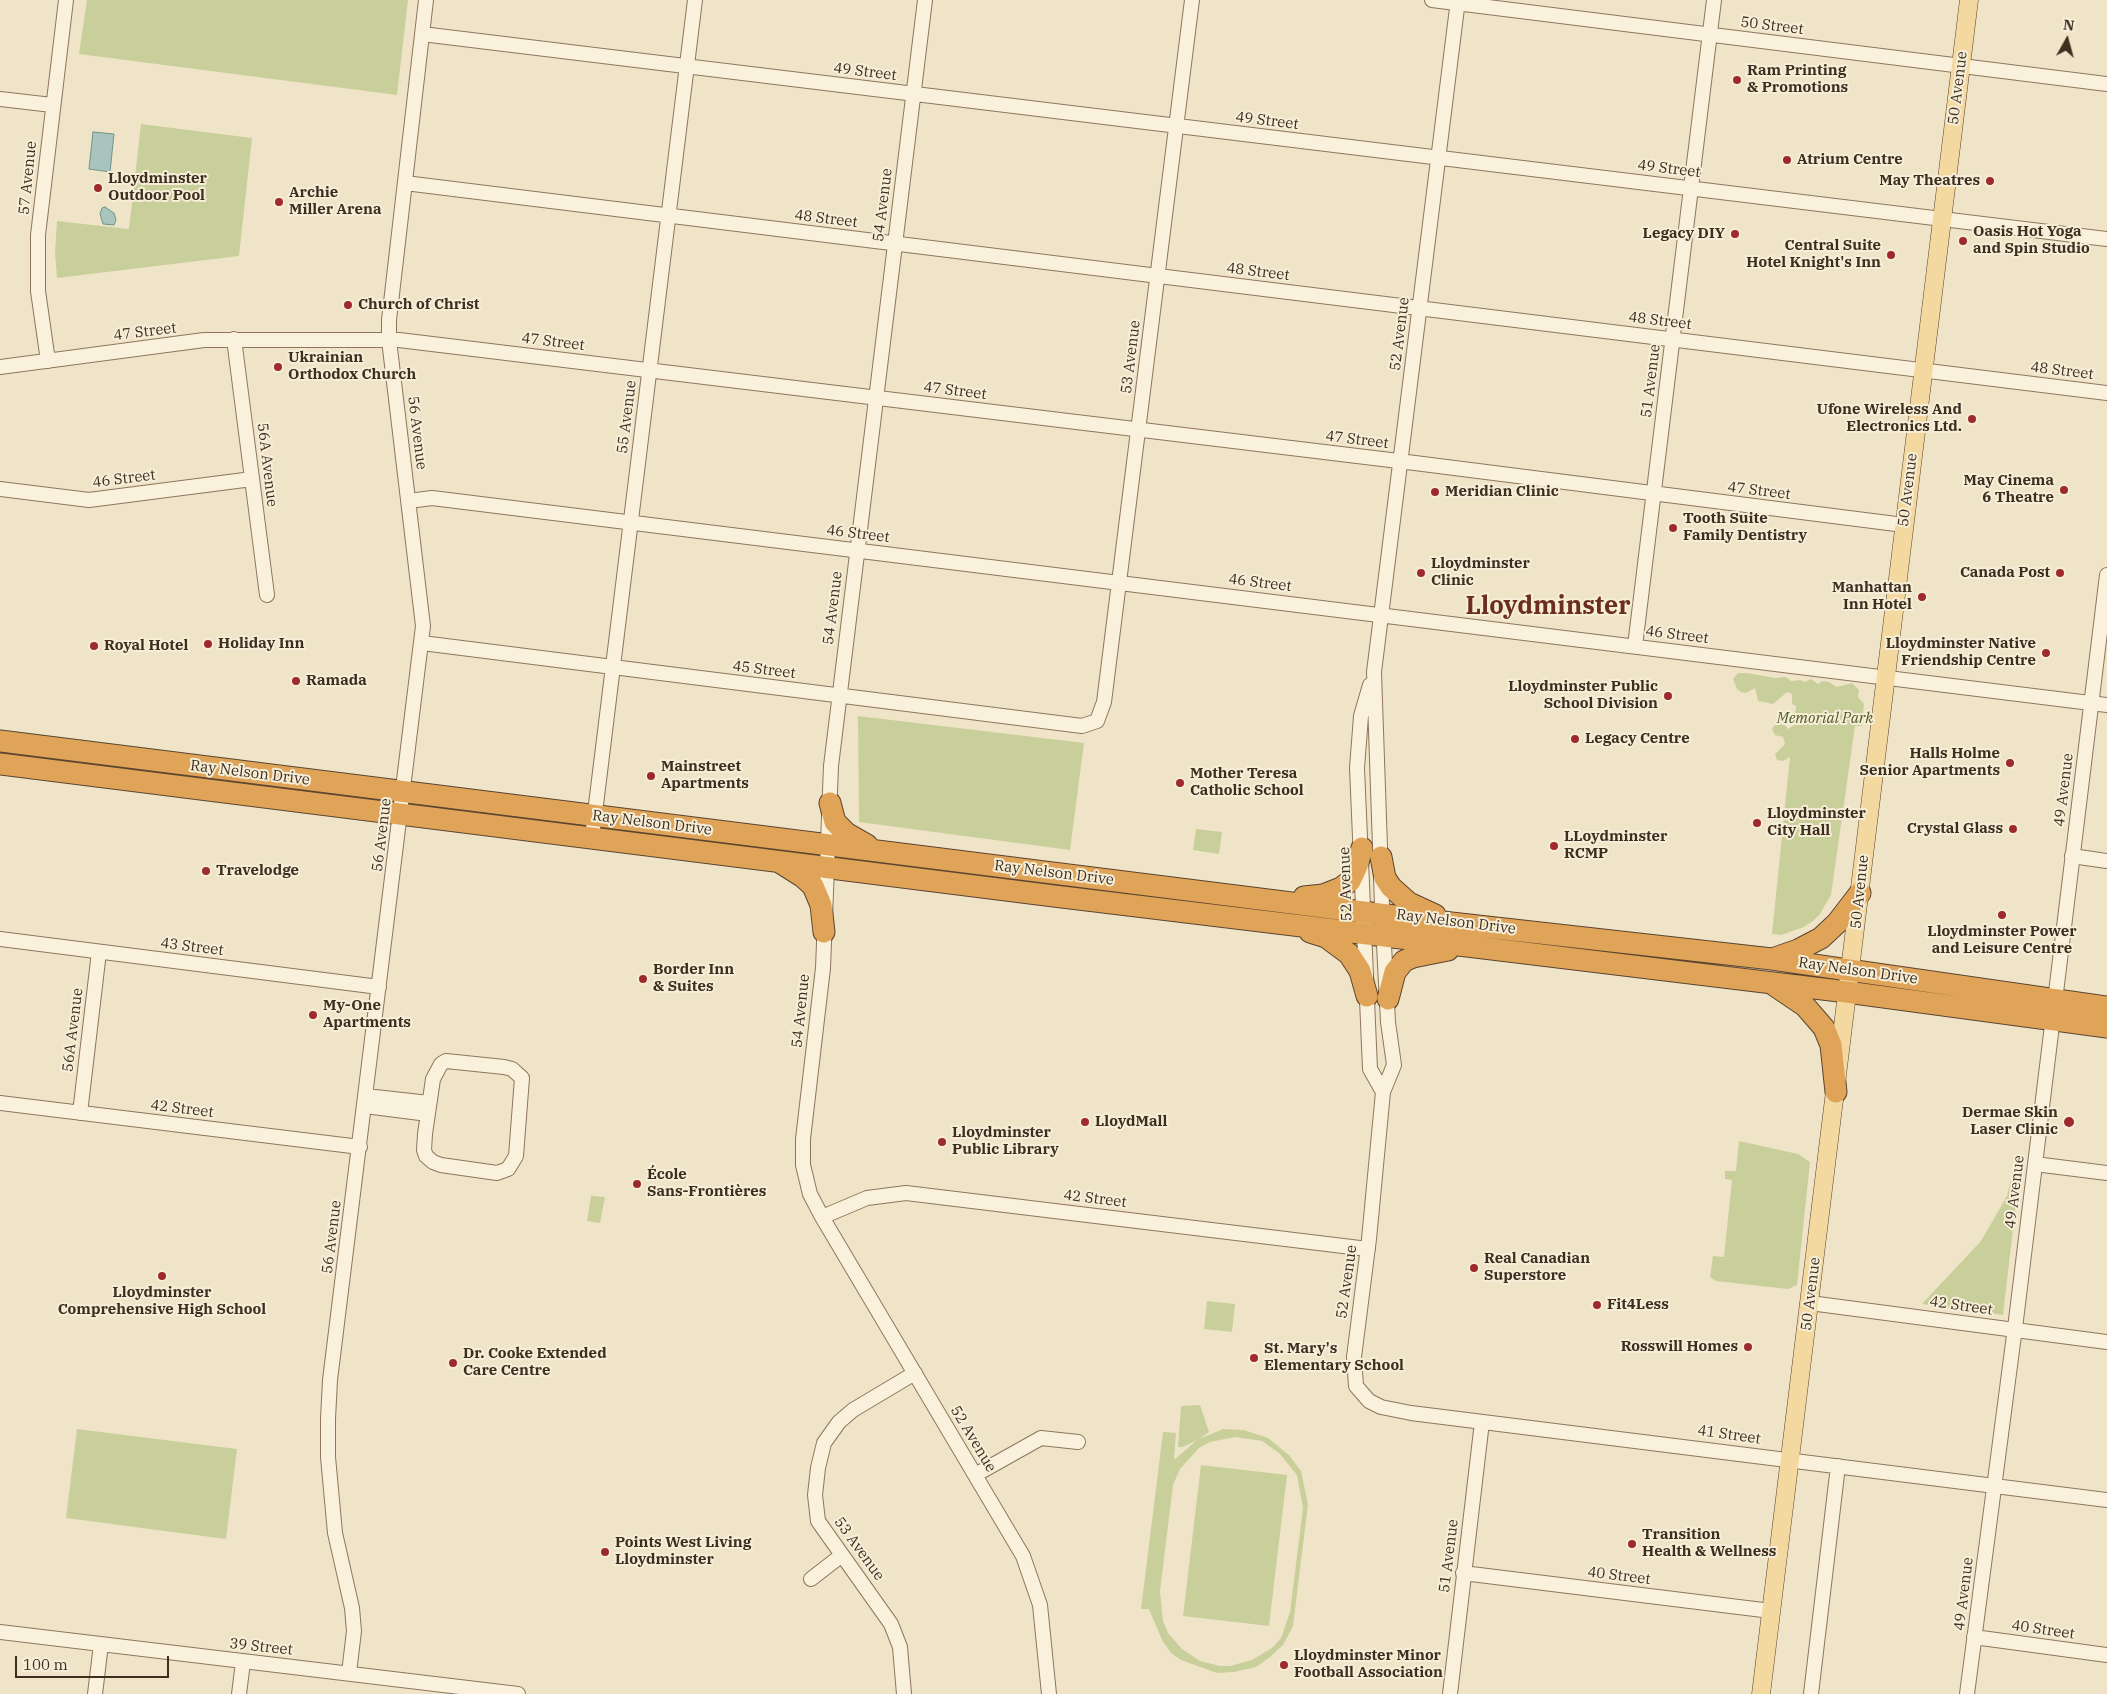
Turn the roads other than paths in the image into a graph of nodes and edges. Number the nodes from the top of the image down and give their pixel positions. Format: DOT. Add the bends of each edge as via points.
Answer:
graph roads {
  1 [pos="66,0"];
  2 [pos="426,0"];
  3 [pos="695,0"];
  4 [pos="925,0"];
  5 [pos="1192,0"];
  6 [pos="1432,0"];
  7 [pos="1714,0"];
  8 [pos="1969,0"];
  9 [pos="1458,2"];
  10 [pos="422,34"];
  11 [pos="1710,34"];
  12 [pos="687,66"];
  13 [pos="1961,66"];
  14 [pos="2107,84"];
  15 [pos="914,94"];
  16 [pos="0,99"];
  17 [pos="52,105"];
  18 [pos="1177,126"];
  19 [pos="1439,158"];
  20 [pos="405,183"];
  21 [pos="1691,188"];
  22 [pos="669,216"];
  23 [pos="1942,219"];
  24 [pos="2107,239"];
  25 [pos="894,244"];
  26 [pos="1158,276"];
  27 [pos="1420,308"];
  28 [pos="234,339"];
  29 [pos="1673,339"];
  30 [pos="389,340"];
  31 [pos="48,361"];
  32 [pos="0,367"];
  33 [pos="648,370"];
  34 [pos="1923,370"];
  35 [pos="2107,393"];
  36 [pos="875,397"];
  37 [pos="1138,430"];
  38 [pos="1401,462"];
  39 [pos="252,479"];
  40 [pos="0,489"];
  41 [pos="1654,494"];
  42 [pos="409,501"];
  43 [pos="631,522"];
  44 [pos="1904,525"];
  45 [pos="856,550"];
  46 [pos="2107,575"];
  47 [pos="1119,582"];
  48 [pos="267,595"];
  49 [pos="1382,614"];
  50 [pos="422,643"];
  51 [pos="1635,646"];
  52 [pos="613,667"];
  53 [pos="1374,672"];
  54 [pos="1885,678"];
  55 [pos="840,696"];
  56 [pos="2091,703"];
  57 [pos="2107,705"];
  58 [pos="1100,718"];
  59 [pos="0,741"];
  60 [pos="0,764"];
  61 [pos="404,792"];
  62 [pos="830,803"];
  63 [pos="401,814"];
  64 [pos="594,827"];
  65 [pos="828,844"];
  66 [pos="1362,848"];
  67 [pos="874,849"];
  68 [pos="2072,856"];
  69 [pos="1381,857"];
  70 [pos="774,860"];
  71 [pos="2107,861"];
  72 [pos="827,866"];
  73 [pos="1860,893"];
  74 [pos="1272,900"];
  75 [pos="1373,913"];
  76 [pos="1214,915"];
  77 [pos="1284,923"];
  78 [pos="1451,923"];
  79 [pos="1186,924"];
  80 [pos="824,932"];
  81 [pos="1374,934"];
  82 [pos="0,939"];
  83 [pos="1476,947"];
  84 [pos="99,952"];
  85 [pos="1772,959"];
  86 [pos="1852,969"];
  87 [pos="1770,983"];
  88 [pos="380,987"];
  89 [pos="1849,992"];
  90 [pos="1377,998"];
  91 [pos="2107,1007"];
  92 [pos="2054,1009"];
  93 [pos="2107,1027"];
  94 [pos="1383,1092"];
  95 [pos="1836,1092"];
  96 [pos="365,1101"];
  97 [pos="0,1103"];
  98 [pos="428,1108"];
  99 [pos="80,1113"];
  100 [pos="360,1147"];
  101 [pos="2035,1164"];
  102 [pos="2107,1173"];
  103 [pos="822,1217"];
  104 [pos="1368,1249"];
  105 [pos="1810,1303"];
  106 [pos="2014,1330"];
  107 [pos="2107,1342"];
  108 [pos="914,1373"];
  109 [pos="1356,1386"];
  110 [pos="1482,1422"];
  111 [pos="1078,1442"];
  112 [pos="1790,1460"];
  113 [pos="1838,1466"];
  114 [pos="975,1475"];
  115 [pos="1994,1485"];
  116 [pos="2107,1500"];
  117 [pos="842,1555"];
  118 [pos="1463,1573"];
  119 [pos="811,1579"];
  120 [pos="1771,1611"];
  121 [pos="0,1632"];
  122 [pos="1974,1637"];
  123 [pos="101,1644"];
  124 [pos="2107,1655"];
  125 [pos="244,1662"];
  126 [pos="349,1673"];
  127 [pos="95,1694"];
  128 [pos="239,1694"];
  129 [pos="518,1694"];
  130 [pos="904,1694"];
  131 [pos="1049,1694"];
  132 [pos="1450,1694"];
  133 [pos="1761,1694"];
  134 [pos="1811,1694"];
  135 [pos="1967,1694"];
  1 -- 17 [label="street, 57 Avenue"];
  2 -- 10 [label="street, 56 Avenue"];
  3 -- 12 [label="street, 55 Avenue"];
  4 -- 15 [label="street, 54 Avenue"];
  5 -- 18 [label="street, 53 Avenue"];
  6 -- 9 [label="street, 50 Street"];
  7 -- 11 [label="street, 51 Avenue"];
  8 -- 13 [label="main road, 50 Avenue"];
  9 -- 11 [label="street, 50 Street"];
  9 -- 19 [label="street, 52 Avenue"];
  10 -- 12 [label="street, 49 Street"];
  10 -- 20 [label="street, 56 Avenue"];
  11 -- 13 [label="street, 50 Street"];
  11 -- 21 [label="street, 51 Avenue"];
  12 -- 15 [label="street, 49 Street"];
  12 -- 22 [label="street, 55 Avenue"];
  13 -- 14 [label="street, 50 Street"];
  13 -- 23 [label="main road, 50 Avenue"];
  15 -- 18 [label="street, 49 Street"];
  15 -- 25 [label="street, 54 Avenue"];
  16 -- 17 [label="street"];
  17 -- 31 [label="street, 57 Avenue" via="38,235 38,291"];
  18 -- 19 [label="street, 49 Street"];
  18 -- 26 [label="street, 53 Avenue"];
  19 -- 21 [label="street, 49 Street"];
  19 -- 27 [label="street, 52 Avenue"];
  20 -- 22 [label="street, 48 Street"];
  20 -- 30 [label="street, 56 Avenue"];
  21 -- 23 [label="street, 49 Street"];
  21 -- 29 [label="street, 51 Avenue"];
  22 -- 25 [label="street, 48 Street"];
  22 -- 33 [label="street, 55 Avenue"];
  23 -- 24 [label="street, 49 Street"];
  23 -- 34 [label="main road, 50 Avenue"];
  25 -- 26 [label="street, 48 Street"];
  25 -- 36 [label="street, 54 Avenue"];
  26 -- 27 [label="street, 48 Street"];
  26 -- 37 [label="street, 53 Avenue"];
  27 -- 29 [label="street, 48 Street"];
  27 -- 38 [label="street, 52 Avenue"];
  28 -- 30 [label="street, 47 Street"];
  28 -- 31 [label="street, 47 Street" via="204,340"];
  28 -- 39 [label="street, 56A Avenue"];
  29 -- 34 [label="street, 48 Street"];
  29 -- 41 [label="street, 51 Avenue"];
  30 -- 33 [label="street, 47 Street"];
  30 -- 42 [label="street, 56 Avenue"];
  31 -- 32 [label="street, 47 Street"];
  33 -- 36 [label="street, 47 Street"];
  33 -- 43 [label="street, 55 Avenue"];
  34 -- 35 [label="street, 48 Street"];
  34 -- 44 [label="main road, 50 Avenue"];
  36 -- 37 [label="street, 47 Street"];
  36 -- 45 [label="street, 54 Avenue"];
  37 -- 38 [label="street, 47 Street"];
  37 -- 47 [label="street, 53 Avenue"];
  38 -- 41 [label="street, 47 Street"];
  38 -- 49 [label="street, 52 Avenue"];
  39 -- 40 [label="street, 46 Street" via="89,500"];
  39 -- 48 [label="street, 56A Avenue"];
  41 -- 44 [label="street, 47 Street"];
  41 -- 51 [label="street, 51 Avenue"];
  42 -- 43 [label="street, 46 Street" via="432,498"];
  42 -- 50 [label="street, 56 Avenue" via="423,610"];
  43 -- 45 [label="street, 46 Street"];
  43 -- 52 [label="street, 55 Avenue"];
  44 -- 54 [label="main road, 50 Avenue"];
  45 -- 47 [label="street, 46 Street"];
  45 -- 55 [label="street, 54 Avenue"];
  46 -- 56 [label="street, 49 Avenue"];
  47 -- 49 [label="street, 46 Street"];
  47 -- 58 [label="street, 53 Avenue"];
  49 -- 51 [label="street, 46 Street"];
  49 -- 53 [label="street, 52 Avenue"];
  50 -- 52 [label="street, 45 Street"];
  50 -- 61 [label="street, 56 Avenue"];
  51 -- 54 [label="street, 46 Street"];
  52 -- 55 [label="street, 45 Street"];
  52 -- 64 [label="street, 55 Avenue"];
  53 -- 66 [label="street, 52 Avenue" via="1361,716 1357,749"];
  53 -- 69 [label="street, 52 Avenue"];
  54 -- 56 [label="street, 46 Street"];
  54 -- 73 [label="main road, 50 Avenue"];
  55 -- 58 [label="street, 45 Street" via="1082,726 1094,724"];
  55 -- 62 [label="street, 54 Avenue"];
  56 -- 57 [label="street, 46 Street"];
  56 -- 68 [label="street, 49 Avenue"];
  59 -- 61 [label="highway, Ray Nelson Drive"];
  60 -- 63 [label="highway, Ray Nelson Drive"];
  61 -- 63 [label="street, 56 Avenue"];
  61 -- 64 [label="highway, Ray Nelson Drive"];
  62 -- 65 [label="street, 54 Avenue"];
  62 -- 67 [label="highway" via="835,822"];
  63 -- 64 [label="highway, Ray Nelson Drive"];
  63 -- 88 [label="street, 56 Avenue"];
  64 -- 65 [label="highway, Ray Nelson Drive"];
  64 -- 70 [label="highway, Ray Nelson Drive"];
  65 -- 67 [label="highway, Ray Nelson Drive"];
  65 -- 72 [label="street, 54 Avenue"];
  66 -- 74 [label="highway" via="1350,881 1341,888 1323,895"];
  66 -- 75 [label="street, 52 Avenue"];
  67 -- 74 [label="highway, Ray Nelson Drive"];
  68 -- 71 [label="street"];
  68 -- 92 [label="street, 49 Avenue"];
  69 -- 75 [label="street, 52 Avenue"];
  69 -- 78 [label="highway" via="1385,878 1391,887 1409,903"];
  70 -- 72 [label="highway, Ray Nelson Drive"];
  70 -- 80 [label="highway" via="813,886 821,905"];
  72 -- 76 [label="highway, Ray Nelson Drive"];
  72 -- 80 [label="street, 54 Avenue"];
  73 -- 85 [label="highway" via="1821,938"];
  73 -- 86 [label="main road, 50 Avenue"];
  74 -- 75 [label="highway, Ray Nelson Drive"];
  75 -- 78 [label="highway, Ray Nelson Drive"];
  75 -- 81 [label="street, 52 Avenue"];
  75 -- 81 [label="street, 52 Avenue"];
  76 -- 77 [label="highway, Ray Nelson Drive"];
  76 -- 79 [label="highway" via="1193,919"];
  77 -- 81 [label="highway, Ray Nelson Drive"];
  77 -- 90 [label="highway" via="1326,937 1345,950"];
  78 -- 85 [label="highway, Ray Nelson Drive"];
  80 -- 103 [label="street, 54 Avenue" via="802,1151 807,1184"];
  81 -- 83 [label="highway, Ray Nelson Drive"];
  81 -- 90 [label="street, 52 Avenue"];
  81 -- 90 [label="street, 52 Avenue"];
  82 -- 84 [label="street, 43 Street"];
  83 -- 87 [label="highway, Ray Nelson Drive"];
  83 -- 90 [label="highway" via="1436,951 1404,962"];
  84 -- 88 [label="street, 43 Street"];
  84 -- 99 [label="street, 56A Avenue"];
  85 -- 86 [label="highway, Ray Nelson Drive"];
  86 -- 89 [label="main road, 50 Avenue"];
  86 -- 92 [label="highway, Ray Nelson Drive"];
  87 -- 89 [label="highway, Ray Nelson Drive"];
  87 -- 95 [label="highway" via="1805,1006 1824,1028 1831,1045"];
  88 -- 96 [label="street, 56 Avenue"];
  89 -- 92 [label="highway, Ray Nelson Drive"];
  89 -- 95 [label="main road, 50 Avenue"];
  90 -- 94 [label="street, 52 Avenue" via="1370,1069"];
  90 -- 94 [label="street, 52 Avenue" via="1394,1065"];
  91 -- 92 [label="highway, Ray Nelson Drive"];
  92 -- 93 [label="highway, Ray Nelson Drive"];
  92 -- 101 [label="street, 49 Avenue"];
  94 -- 104 [label="street, 52 Avenue"];
  95 -- 105 [label="main road, 50 Avenue"];
  96 -- 98 [label="street"];
  96 -- 100 [label="street, 56 Avenue"];
  97 -- 99 [label="street, 42 Street"];
  98 -- 98 [label="street" via="424,1150 432,1162 497,1173 513,1163 524,1084 519,1073 504,1067 446,1061 436,1070"];
  99 -- 100 [label="street, 42 Street"];
  100 -- 126 [label="street, 56 Avenue" via="330,1380 328,1419 335,1533 354,1631"];
  101 -- 102 [label="street"];
  101 -- 106 [label="street, 49 Avenue"];
  103 -- 104 [label="street, 42 Street" via="867,1198 906,1193"];
  103 -- 108 [label="street, 52 Avenue"];
  104 -- 109 [label="street, 52 Avenue" via="1354,1357"];
  105 -- 106 [label="street, 42 Street"];
  105 -- 112 [label="main road, 50 Avenue"];
  106 -- 107 [label="street, 42 Street"];
  106 -- 115 [label="street, 49 Avenue"];
  108 -- 114 [label="street, 52 Avenue"];
  108 -- 117 [label="street, 53 Avenue" via="853,1410 839,1422 824,1443 815,1496 818,1521"];
  109 -- 110 [label="street, 41 Street" via="1369,1401 1387,1408"];
  110 -- 112 [label="street, 41 Street"];
  110 -- 118 [label="street, 51 Avenue"];
  111 -- 114 [label="street" via="1041,1438"];
  112 -- 113 [label="street, 41 Street"];
  112 -- 120 [label="main road, 50 Avenue"];
  113 -- 115 [label="street, 41 Street"];
  113 -- 134 [label="street"];
  114 -- 131 [label="street, 52 Avenue" via="1023,1556 1033,1580 1043,1626"];
  115 -- 116 [label="street, 41 Street"];
  115 -- 122 [label="street, 49 Avenue"];
  117 -- 119 [label="street"];
  117 -- 130 [label="street, 53 Avenue" via="891,1624 900,1648"];
  118 -- 120 [label="street, 40 Street"];
  118 -- 132 [label="street, 51 Avenue"];
  120 -- 133 [label="main road, 50 Avenue"];
  121 -- 123 [label="street, 39 Street"];
  122 -- 124 [label="street, 40 Street"];
  122 -- 135 [label="street, 49 Avenue"];
  123 -- 125 [label="street, 39 Street"];
  123 -- 127 [label="street"];
  125 -- 126 [label="street, 39 Street"];
  125 -- 128 [label="street"];
  126 -- 129 [label="street, 39 Street"];
}
